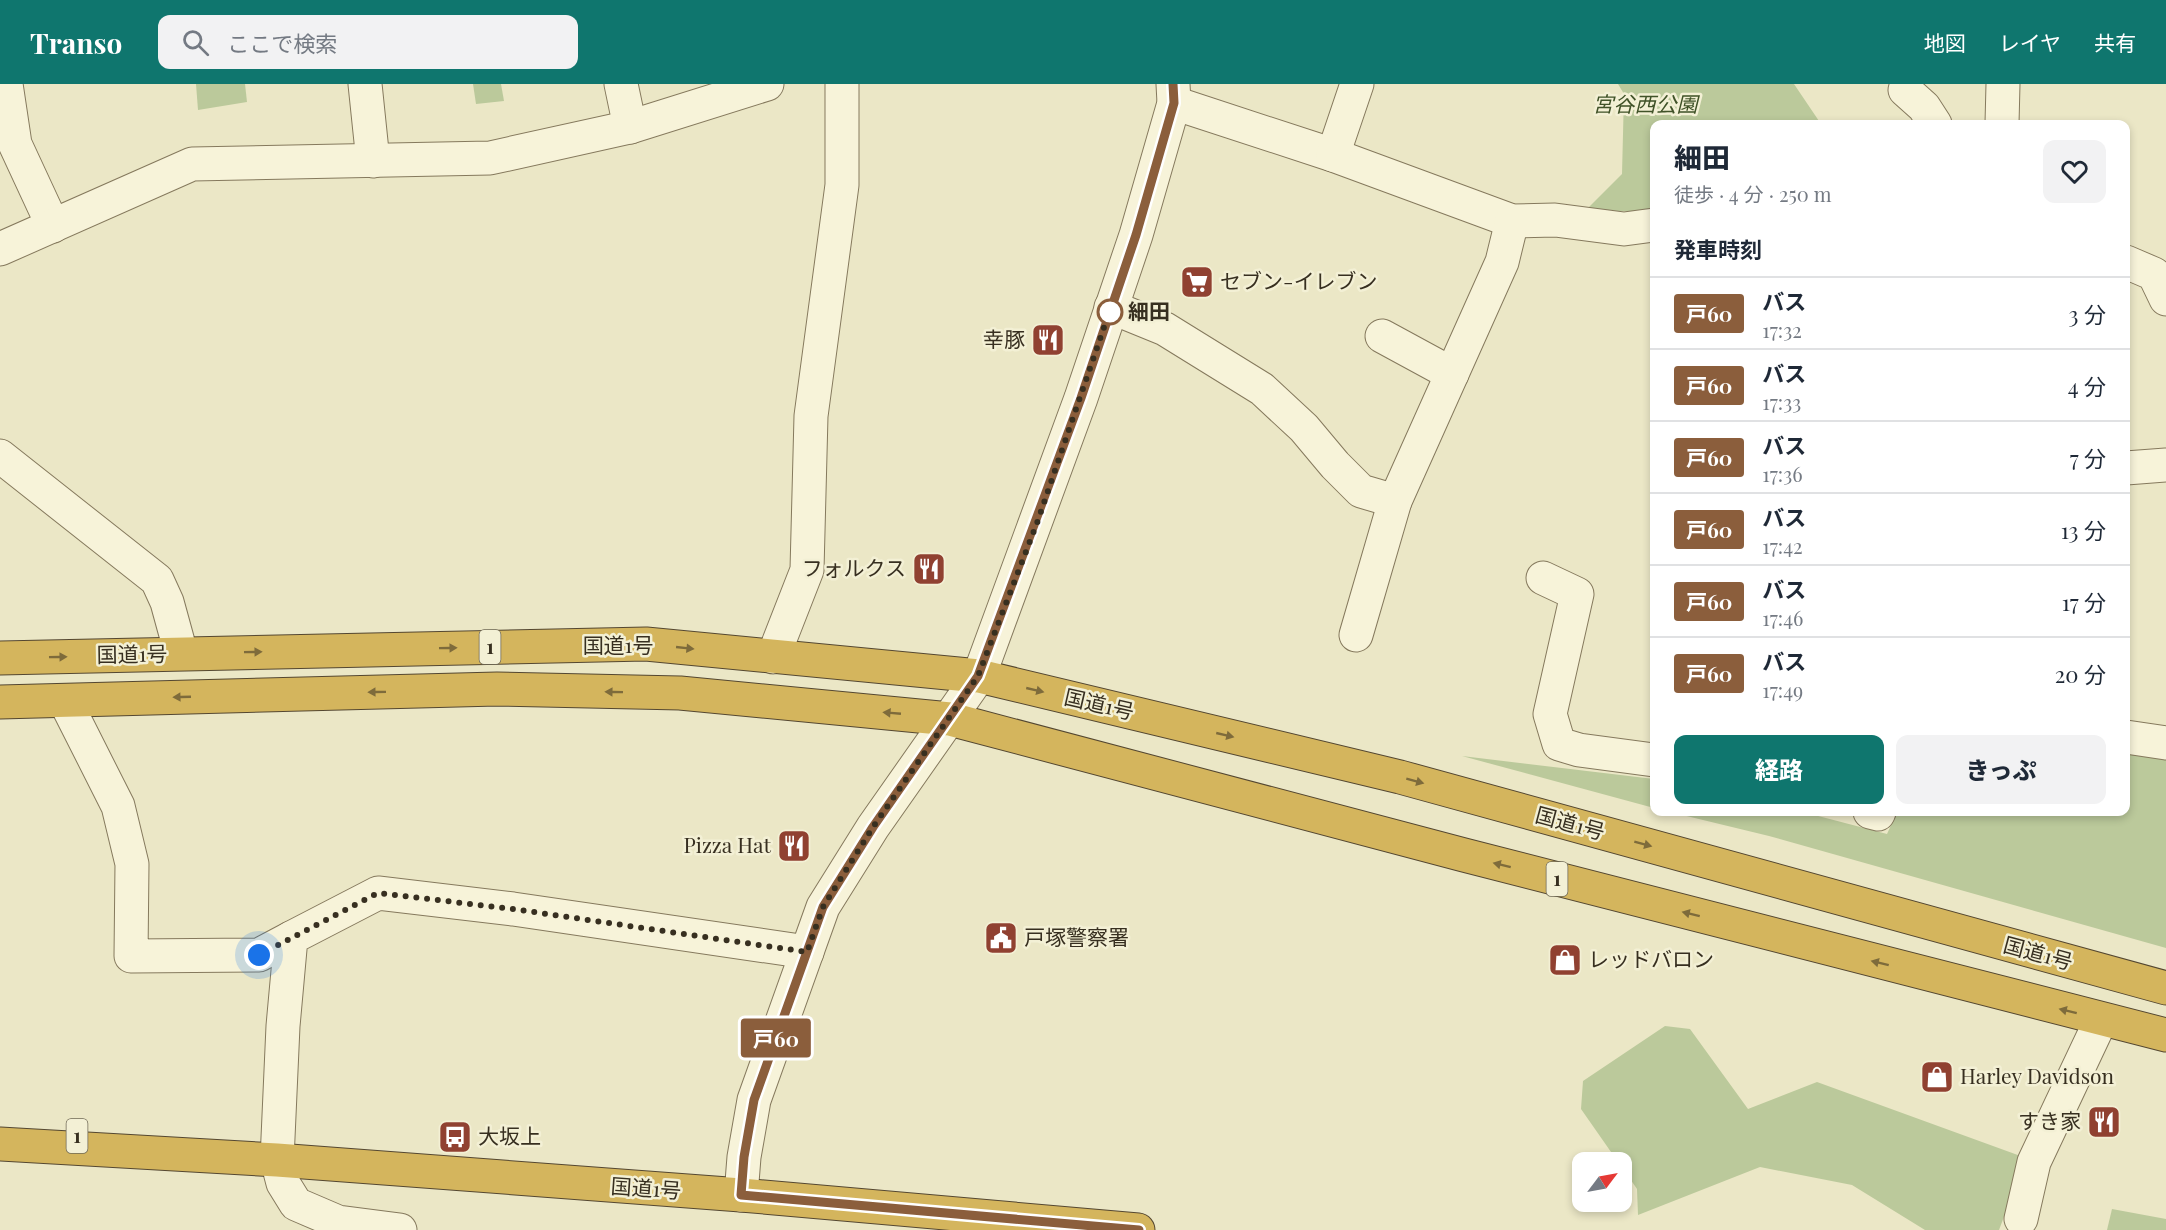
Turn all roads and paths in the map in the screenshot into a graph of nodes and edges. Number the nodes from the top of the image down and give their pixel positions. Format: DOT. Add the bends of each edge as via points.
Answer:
graph roads {
  1 [pos="6,84"];
  2 [pos="365,84"];
  3 [pos="621,84"];
  4 [pos="767,84"];
  5 [pos="842,84"];
  6 [pos="1357,84"];
  7 [pos="2003,84"];
  8 [pos="1181,90"];
  9 [pos="1905,90"];
  10 [pos="1932,120"];
  11 [pos="2002,120"];
  12 [pos="630,127"];
  13 [pos="1333,155"];
  14 [pos="373,161"];
  15 [pos="1512,221"];
  16 [pos="1650,225"];
  17 [pos="53,226"];
  18 [pos="0,249"];
  19 [pos="2130,264"];
  20 [pos="2166,299"];
  21 [pos="1111,307"];
  22 [pos="1382,336"];
  23 [pos="1452,374"];
  24 [pos="0,456"];
  25 [pos="2166,465"];
  26 [pos="2130,468"];
  27 [pos="1395,501"];
  28 [pos="1543,578"];
  29 [pos="1356,635"];
  30 [pos="181,653"];
  31 [pos="773,657"];
  32 [pos="0,658"];
  33 [pos="978,676"];
  34 [pos="65,700"];
  35 [pos="0,702"];
  36 [pos="950,719"];
  37 [pos="2130,737"];
  38 [pos="2166,743"];
  39 [pos="1650,759"];
  40 [pos="291,938"];
  41 [pos="807,952"];
  42 [pos="2166,988"];
  43 [pos="2101,1020"];
  44 [pos="2166,1035"];
  45 [pos="0,1120"];
  46 [pos="0,1144"];
  47 [pos="154,1151"];
  48 [pos="278,1160"];
  49 [pos="741,1195"];
  50 [pos="2021,1218"];
  51 [pos="1009,1224"];
  52 [pos="400,1230"];
  53 [pos="1138,1230"];
  1 -- 17 [label="street" via="15,144"];
  2 -- 14 [label="street"];
  3 -- 12 [label="street"];
  4 -- 12 [label="street"];
  5 -- 31 [label="street" via="842,184 811,416 807,570"];
  6 -- 13 [label="street"];
  7 -- 11 [label="street"];
  8 -- 13 [label="street"];
  8 -- 21 [label="street"];
  9 -- 10 [label="street"];
  12 -- 14 [label="street" via="490,158"];
  13 -- 15 [label="street"];
  14 -- 17 [label="street" via="192,164"];
  15 -- 16 [label="street" via="1555,220 1624,228"];
  15 -- 23 [label="street" via="1502,262"];
  17 -- 18 [label="street"];
  19 -- 20 [label="street" via="2154,274"];
  21 -- 27 [label="street" via="1165,329 1262,389 1361,491"];
  21 -- 33 [label="street" via="1037,523"];
  22 -- 23 [label="street"];
  23 -- 27 [label="street"];
  24 -- 30 [label="street" via="157,580"];
  25 -- 26 [label="street"];
  27 -- 29 [label="street"];
  28 -- 39 [label="street" via="1577,594 1550,714 1559,744"];
  30 -- 31 [label="highway, 国道1号 / 1, one-way" via="646,644"];
  32 -- 30 [label="highway, 国道1号 / 1, one-way"];
  31 -- 33 [label="highway, 国道1号 / 1"];
  33 -- 36 [label="street"];
  33 -- 42 [label="highway, 国道1号 / 1, one-way" via="1400,777"];
  34 -- 35 [label="highway, 国道1号 / 1"];
  36 -- 34 [label="highway, 国道1号 / 1, one-way" via="680,693 497,689"];
  34 -- 40 [label="street" via="118,806 132,864 131,956 259,955"];
  36 -- 41 [label="street" via="873,827 823,907"];
  43 -- 36 [label="highway, 国道1号 / 1, one-way"];
  37 -- 38 [label="street"];
  40 -- 41 [label="street" via="378,893"];
  40 -- 48 [label="street"];
  41 -- 49 [label="street" via="754,1100"];
  43 -- 44 [label="highway, 国道1号 / 1"];
  43 -- 50 [label="street" via="2034,1162"];
  45 -- 47 [label="highway, 国道1号 / 1"];
  46 -- 47 [label="highway, 国道1号 / 1"];
  47 -- 48 [label="highway, 国道1号 / 1"];
  48 -- 49 [label="highway, 国道1号 / 1"];
  48 -- 52 [label="street" via="283,1183 296,1204 338,1222"];
  49 -- 51 [label="highway, 国道1号 / 1"];
  51 -- 53 [label="highway, 国道1号 / 1"];
}
